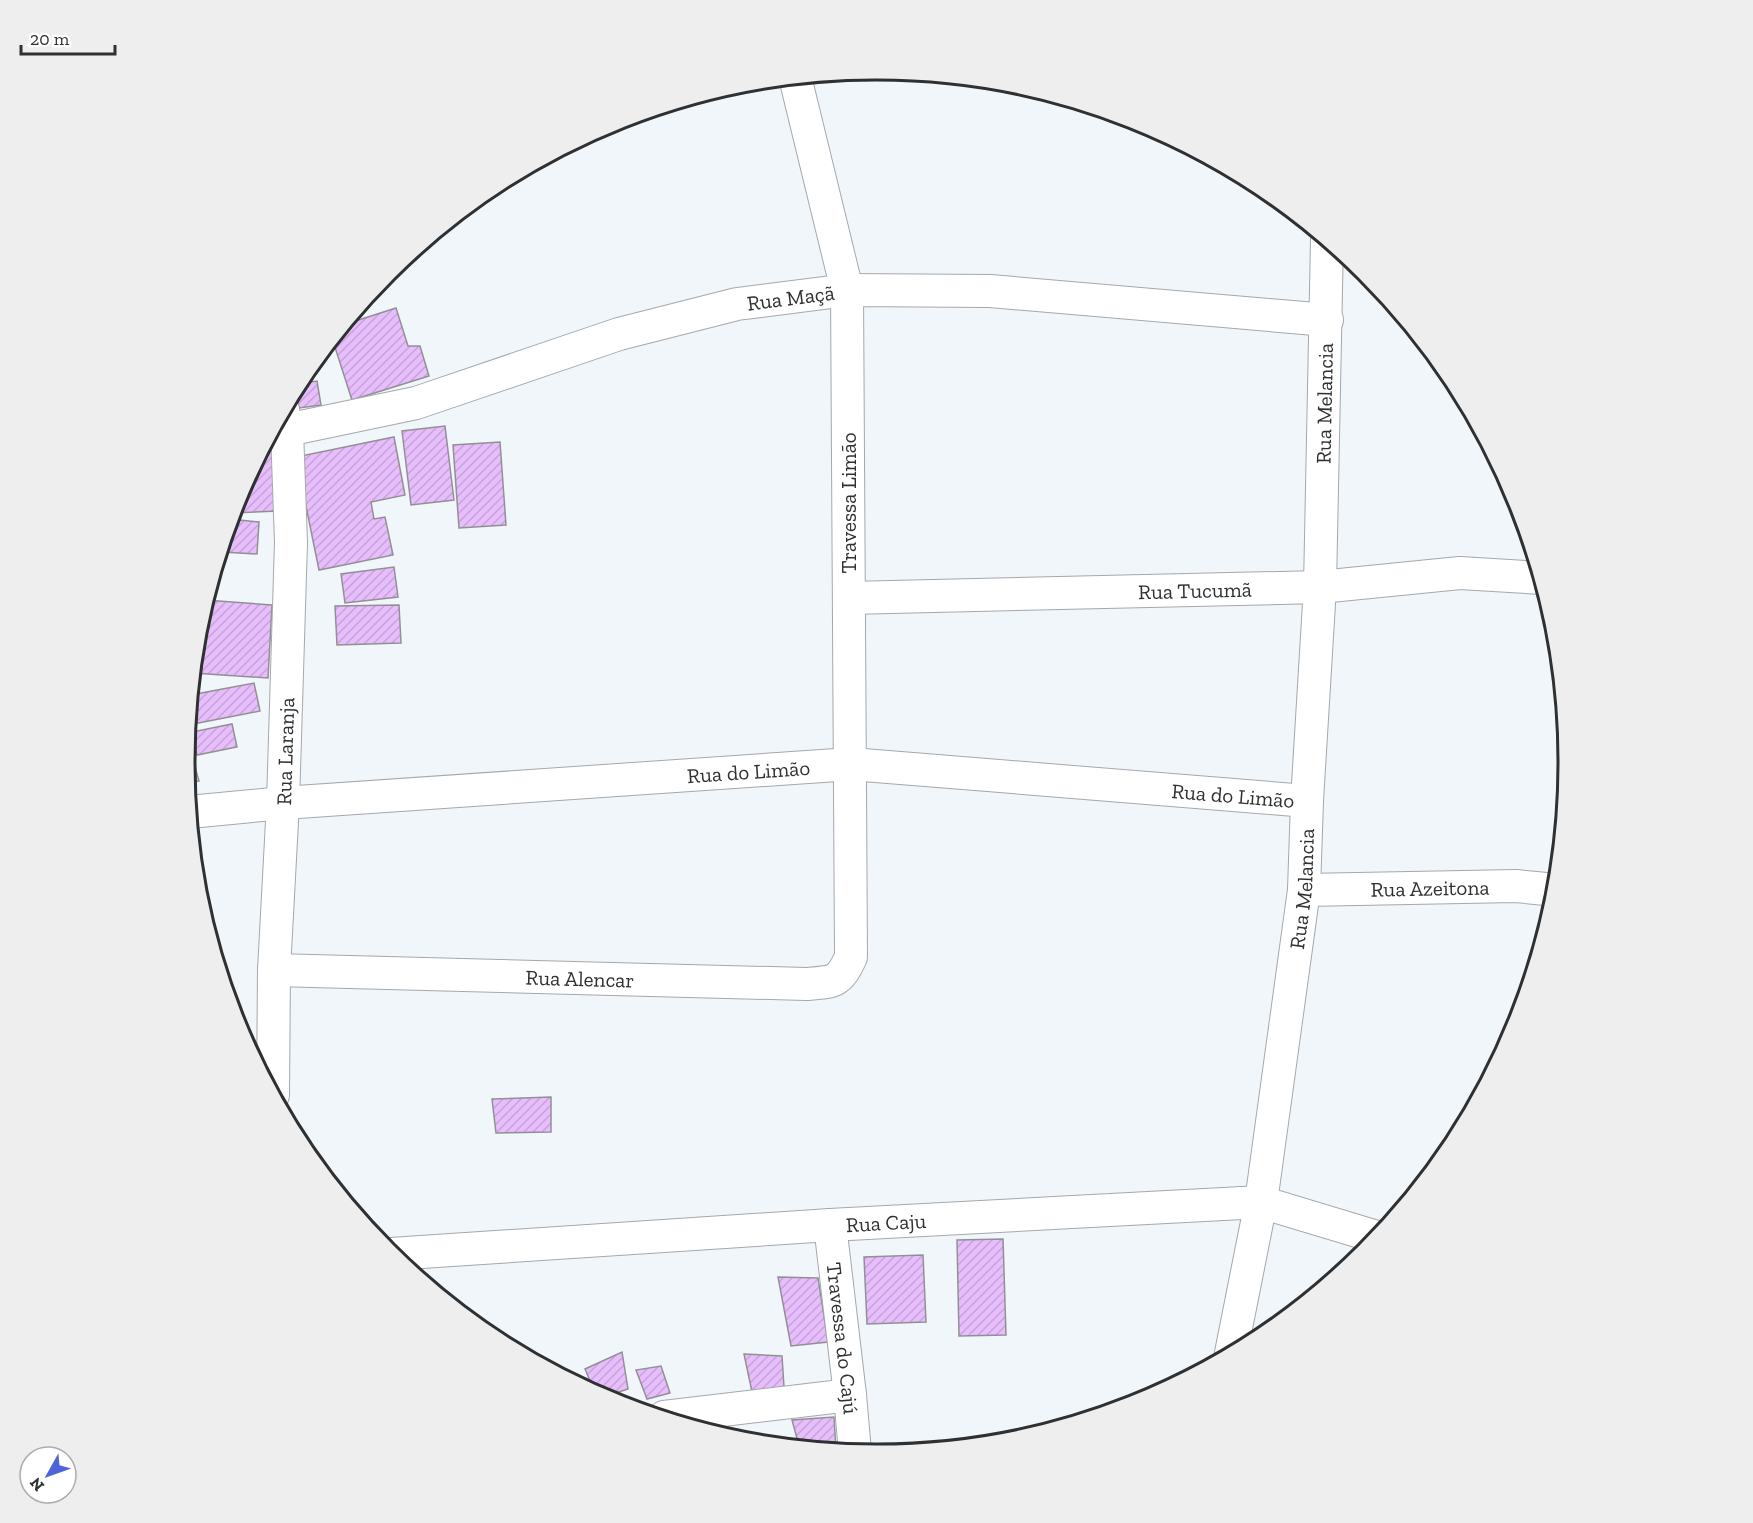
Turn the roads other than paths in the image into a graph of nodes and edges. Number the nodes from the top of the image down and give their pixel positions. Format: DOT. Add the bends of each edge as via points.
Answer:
graph roads {
  1 [pos="797,84"];
  2 [pos="1327,250"];
  3 [pos="847,290"];
  4 [pos="1327,320"];
  5 [pos="284,424"];
  6 [pos="281,429"];
  7 [pos="1533,577"];
  8 [pos="1320,587"];
  9 [pos="849,598"];
  10 [pos="851,764"];
  11 [pos="1307,801"];
  12 [pos="283,803"];
  13 [pos="196,811"];
  14 [pos="1304,890"];
  15 [pos="1546,890"];
  16 [pos="851,934"];
  17 [pos="274,970"];
  18 [pos="273,1078"];
  19 [pos="1261,1202"];
  20 [pos="830,1225"];
  21 [pos="1368,1234"];
  22 [pos="404,1253"];
  23 [pos="1233,1343"];
  24 [pos="850,1395"];
  25 [pos="683,1415"];
  26 [pos="854,1443"];
  1 -- 3 [label="street, Travessa Limão"];
  2 -- 4 [label="street, Rua Melancia"];
  3 -- 4 [label="street, Rua Maçã" via="990,291"];
  3 -- 5 [label="street, Rua Maçã" via="737,304 619,334 416,403"];
  3 -- 9 [label="street, Travessa Limão"];
  4 -- 8 [label="street, Rua Melancia"];
  6 -- 12 [label="street, Rua Laranja" via="291,542"];
  7 -- 8 [label="street, Rua Tucumã" via="1460,573"];
  8 -- 9 [label="street, Rua Tucumã"];
  8 -- 11 [label="street, Rua Melancia"];
  9 -- 10 [label="street, Travessa Limão"];
  10 -- 11 [label="street, Rua do Limão"];
  10 -- 12 [label="street, Rua do Limão"];
  10 -- 16 [label="street, Travessa Limão"];
  11 -- 14 [label="street, Rua Melancia"];
  12 -- 13 [label="street, Rua do Limão"];
  12 -- 17 [label="street, Rua Laranja"];
  14 -- 15 [label="street, Rua Azeitona" via="1516,886"];
  14 -- 19 [label="street, Rua Melancia"];
  16 -- 17 [label="street, Rua Alencar" via="851,957 843,973 831,982 806,984"];
  17 -- 18 [label="street, Rua Laranja"];
  19 -- 20 [label="street, Rua Caju"];
  19 -- 21 [label="street, Rua Caju"];
  19 -- 23 [label="street, Rua Melancia"];
  20 -- 22 [label="street, Rua Caju"];
  20 -- 24 [label="street, Travessa do Cajú"];
  24 -- 25 [label="street"];
  24 -- 26 [label="street, Travessa do Cajú"];
}
